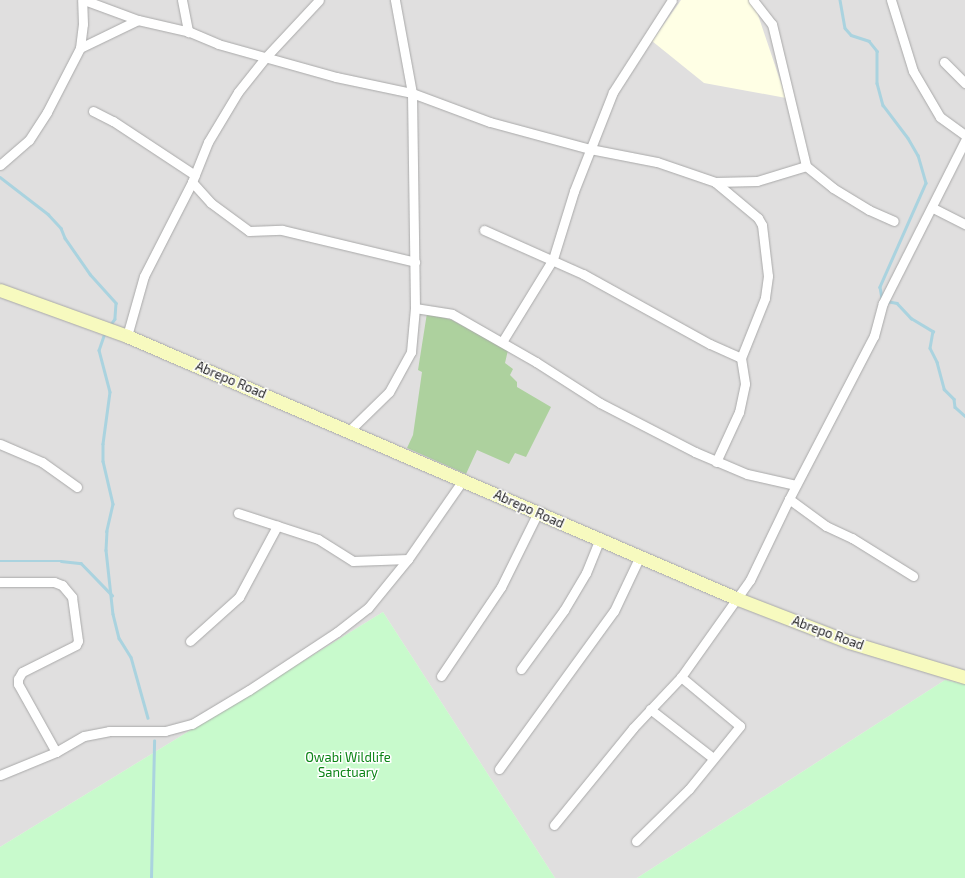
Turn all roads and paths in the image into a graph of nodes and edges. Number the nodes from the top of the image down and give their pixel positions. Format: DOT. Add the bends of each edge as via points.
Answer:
graph roads {
  1 [pos="83,0"];
  2 [pos="182,0"];
  3 [pos="319,0"];
  4 [pos="395,0"];
  5 [pos="672,0"];
  6 [pos="753,0"];
  7 [pos="891,0"];
  8 [pos="138,20"];
  9 [pos="188,32"];
  10 [pos="80,48"];
  11 [pos="265,58"];
  12 [pos="944,62"];
  13 [pos="965,83"];
  14 [pos="412,93"];
  15 [pos="93,111"];
  16 [pos="965,135"];
  17 [pos="965,141"];
  18 [pos="590,149"];
  19 [pos="0,165"];
  20 [pos="806,166"];
  21 [pos="194,179"];
  22 [pos="715,182"];
  23 [pos="933,208"];
  24 [pos="894,221"];
  25 [pos="965,224"];
  26 [pos="484,230"];
  27 [pos="553,259"];
  28 [pos="415,262"];
  29 [pos="0,290"];
  30 [pos="415,308"];
  31 [pos="121,334"];
  32 [pos="502,342"];
  33 [pos="741,358"];
  34 [pos="350,430"];
  35 [pos="0,444"];
  36 [pos="716,462"];
  37 [pos="463,480"];
  38 [pos="796,485"];
  39 [pos="77,487"];
  40 [pos="789,499"];
  41 [pos="238,513"];
  42 [pos="537,514"];
  43 [pos="277,526"];
  44 [pos="600,539"];
  45 [pos="640,556"];
  46 [pos="408,559"];
  47 [pos="913,576"];
  48 [pos="0,582"];
  49 [pos="738,599"];
  50 [pos="190,642"];
  51 [pos="521,669"];
  52 [pos="441,676"];
  53 [pos="681,677"];
  54 [pos="965,677"];
  55 [pos="650,709"];
  56 [pos="56,752"];
  57 [pos="713,758"];
  58 [pos="499,769"];
  59 [pos="0,775"];
  60 [pos="554,825"];
  61 [pos="636,841"];
  1 -- 8 [label="street"];
  1 -- 10 [label="street"];
  2 -- 9 [label="street"];
  3 -- 11 [label="street"];
  4 -- 14 [label="street"];
  5 -- 18 [label="street" via="613,92"];
  6 -- 20 [label="street" via="772,24"];
  7 -- 16 [label="street" via="913,71 940,117"];
  8 -- 9 [label="street"];
  8 -- 10 [label="street"];
  9 -- 11 [label="street"];
  10 -- 19 [label="street" via="47,112 29,140 17,153"];
  11 -- 14 [label="street" via="336,78"];
  11 -- 21 [label="street" via="238,92 208,142"];
  12 -- 13 [label="street"];
  14 -- 18 [label="street" via="490,122"];
  14 -- 28 [label="street"];
  15 -- 21 [label="street" via="113,121"];
  17 -- 23 [label="street"];
  18 -- 22 [label="street" via="657,162"];
  18 -- 27 [label="street"];
  20 -- 22 [label="street" via="757,181"];
  20 -- 24 [label="street" via="833,188 869,210"];
  21 -- 28 [label="street" via="210,203 249,231 282,230"];
  21 -- 31 [label="street" via="144,276"];
  22 -- 33 [label="street" via="758,218 762,225 768,276 765,298"];
  23 -- 25 [label="street"];
  23 -- 38 [label="street" via="884,299 874,336"];
  26 -- 27 [label="street"];
  27 -- 32 [label="street"];
  27 -- 33 [label="street" via="710,344"];
  28 -- 30 [label="street"];
  29 -- 31 [label="main road, Abrepo Road"];
  30 -- 32 [label="street" via="452,314"];
  30 -- 34 [label="street" via="411,352 404,368 389,392"];
  31 -- 34 [label="main road, Abrepo Road"];
  32 -- 36 [label="street" via="600,403"];
  33 -- 36 [label="street" via="745,384 739,412"];
  34 -- 37 [label="main road, Abrepo Road"];
  35 -- 39 [label="street" via="42,462"];
  36 -- 38 [label="street" via="747,474"];
  37 -- 42 [label="main road, Abrepo Road"];
  37 -- 46 [label="street"];
  38 -- 40 [label="street"];
  40 -- 47 [label="street" via="826,526 852,538"];
  40 -- 49 [label="street" via="750,580"];
  41 -- 43 [label="street"];
  42 -- 44 [label="main road, Abrepo Road"];
  42 -- 52 [label="street" via="501,587"];
  43 -- 46 [label="street" via="318,539 353,561"];
  43 -- 50 [label="street" via="239,597"];
  44 -- 45 [label="main road, Abrepo Road"];
  44 -- 51 [label="street" via="586,574 564,610"];
  45 -- 49 [label="main road, Abrepo Road"];
  45 -- 58 [label="street" via="614,612"];
  46 -- 56 [label="street" via="368,608 337,632 192,724 165,731 84,736"];
  48 -- 56 [label="street" via="54,582 67,589 72,597 78,641 76,645 22,672 18,679 18,684"];
  49 -- 53 [label="street"];
  49 -- 54 [label="main road, Abrepo Road" via="849,642"];
  53 -- 55 [label="street"];
  53 -- 57 [label="street" via="740,726"];
  55 -- 57 [label="street"];
  55 -- 60 [label="street"];
  56 -- 59 [label="street"];
  57 -- 61 [label="street" via="689,789"];
}
